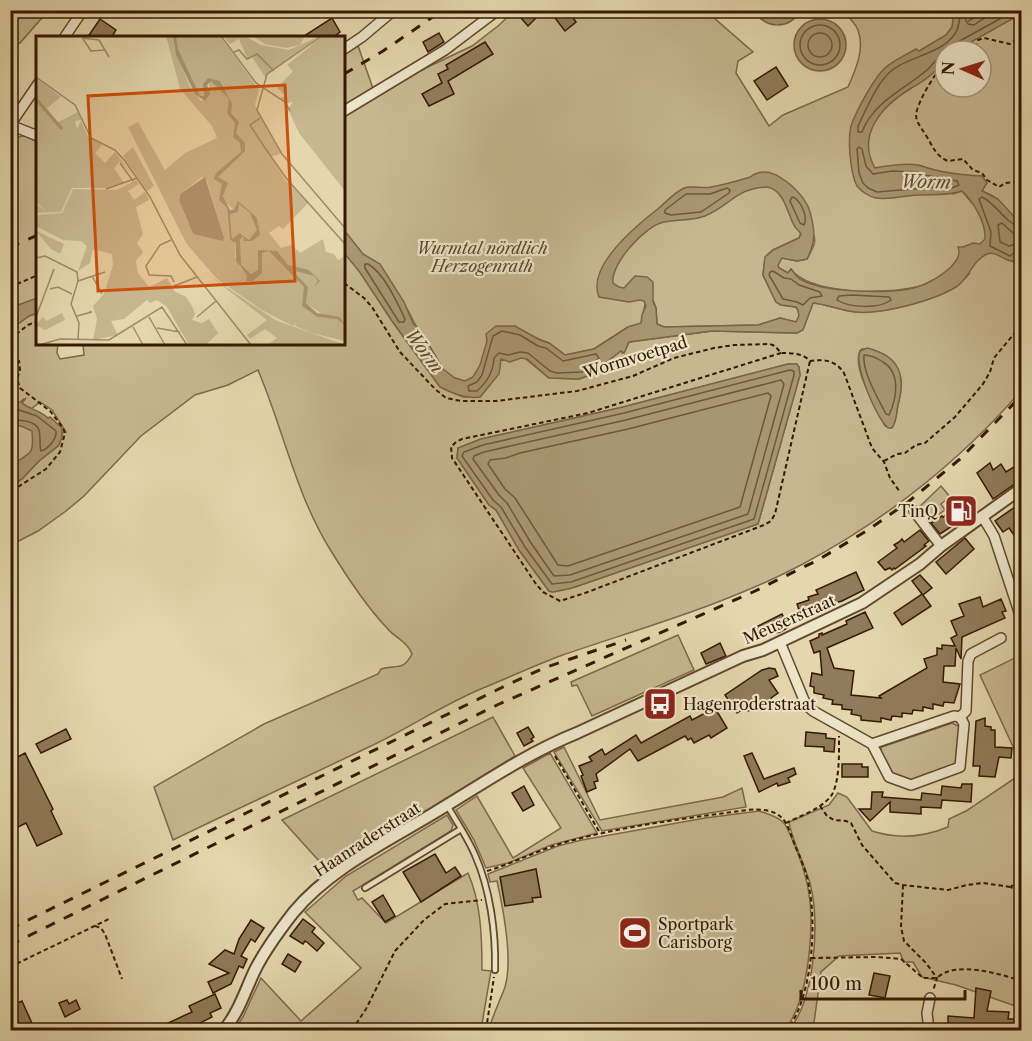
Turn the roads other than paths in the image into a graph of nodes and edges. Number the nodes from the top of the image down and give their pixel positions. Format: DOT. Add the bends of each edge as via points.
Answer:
graph roads {
  1 [pos="83,10"];
  2 [pos="394,10"];
  3 [pos="498,10"];
  4 [pos="65,36"];
  5 [pos="345,48"];
  6 [pos="36,87"];
  7 [pos="345,110"];
  8 [pos="10,125"];
  9 [pos="36,135"];
  10 [pos="1022,488"];
  11 [pos="914,511"];
  12 [pos="982,516"];
  13 [pos="941,546"];
  14 [pos="1022,621"];
  15 [pos="1001,638"];
  16 [pos="780,642"];
  17 [pos="960,717"];
  18 [pos="549,744"];
  19 [pos="872,744"];
  20 [pos="447,806"];
  21 [pos="461,829"];
  22 [pos="365,888"];
  23 [pos="495,970"];
  24 [pos="930,998"];
  25 [pos="224,1030"];
  26 [pos="929,1030"];
  1 -- 4 [label="street"];
  2 -- 5 [label="street"];
  3 -- 7 [label="street" via="445,50"];
  6 -- 8 [label="street"];
  8 -- 9 [label="street"];
  10 -- 12 [label="street, Meuserstraat"];
  11 -- 13 [label="street"];
  12 -- 13 [label="street, Meuserstraat"];
  12 -- 14 [label="street" via="994,536"];
  13 -- 16 [label="street, Meuserstraat" via="862,603"];
  15 -- 17 [label="street" via="971,654 966,711"];
  16 -- 18 [label="street, Meuserstraat"];
  16 -- 19 [label="street" via="807,705"];
  17 -- 19 [label="street"];
  17 -- 19 [label="street" via="964,724 960,767 915,784 889,777"];
  18 -- 20 [label="street, Haanraderstraat"];
  20 -- 21 [label="lane"];
  20 -- 25 [label="street, Haanraderstraat" via="351,863 304,900 263,956 240,1008"];
  21 -- 22 [label="lane"];
  21 -- 23 [label="lane" via="482,872 494,939"];
  24 -- 26 [label="street"];
}
